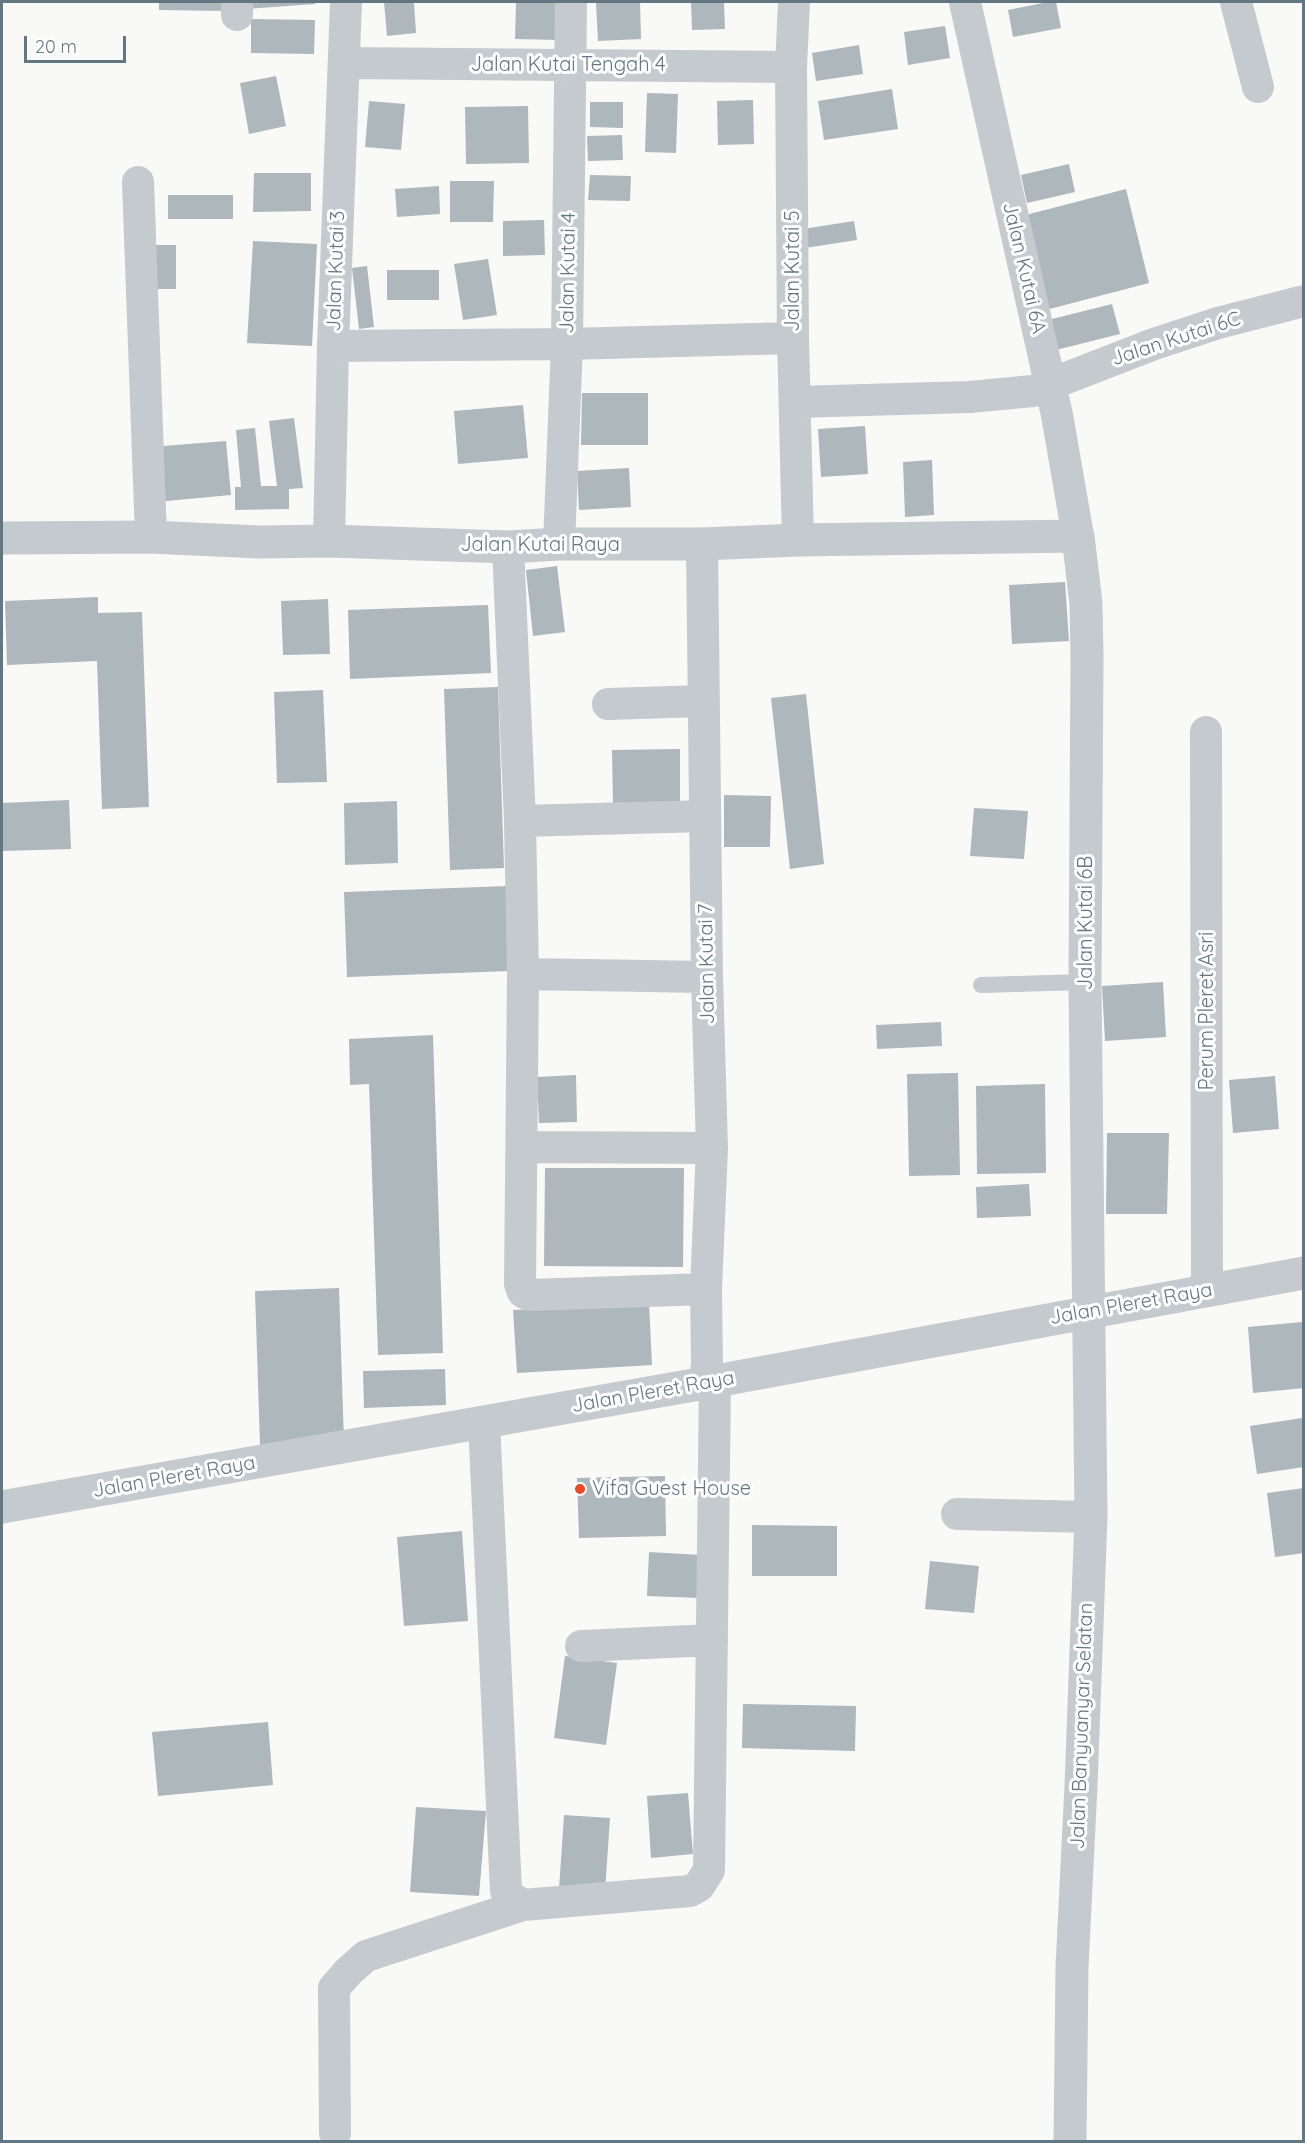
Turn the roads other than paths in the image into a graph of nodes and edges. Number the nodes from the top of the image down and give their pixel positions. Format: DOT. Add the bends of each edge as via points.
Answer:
graph roads {
  1 [pos="346,2"];
  2 [pos="571,2"];
  3 [pos="795,2"];
  4 [pos="964,2"];
  5 [pos="1236,2"];
  6 [pos="345,63"];
  7 [pos="571,65"];
  8 [pos="792,67"];
  9 [pos="1258,87"];
  10 [pos="138,182"];
  11 [pos="1304,301"];
  12 [pos="794,338"];
  13 [pos="567,344"];
  14 [pos="333,346"];
  15 [pos="1050,384"];
  16 [pos="795,402"];
  17 [pos="1078,536"];
  18 [pos="151,537"];
  19 [pos="2,538"];
  20 [pos="798,540"];
  21 [pos="328,541"];
  22 [pos="559,544"];
  23 [pos="702,544"];
  24 [pos="508,547"];
  25 [pos="703,701"];
  26 [pos="608,704"];
  27 [pos="1206,732"];
  28 [pos="705,816"];
  29 [pos="520,821"];
  30 [pos="523,974"];
  31 [pos="707,976"];
  32 [pos="1085,982"];
  33 [pos="981,985"];
  34 [pos="522,1147"];
  35 [pos="712,1148"];
  36 [pos="1304,1273"];
  37 [pos="706,1289"];
  38 [pos="1208,1290"];
  39 [pos="1090,1311"];
  40 [pos="710,1382"];
  41 [pos="484,1422"];
  42 [pos="2,1507"];
  43 [pos="957,1514"];
  44 [pos="1091,1517"];
  45 [pos="712,1640"];
  46 [pos="581,1646"];
  47 [pos="524,1905"];
  48 [pos="336,2133"];
  49 [pos="1070,2142"];
  1 -- 6 [label="street, Jalan Kutai 3"];
  2 -- 7 [label="street, Jalan Kutai 4"];
  3 -- 8 [label="street, Jalan Kutai 5"];
  4 -- 15 [label="street, Jalan Kutai 6A"];
  5 -- 9 [label="street"];
  6 -- 7 [label="street, Jalan Kutai Tengah 4"];
  6 -- 14 [label="street, Jalan Kutai 3"];
  7 -- 8 [label="street, Jalan Kutai Tengah 4"];
  7 -- 13 [label="street, Jalan Kutai 4"];
  8 -- 12 [label="street, Jalan Kutai 5"];
  10 -- 18 [label="street"];
  11 -- 15 [label="street, Jalan Kutai 6C" via="1218,323"];
  12 -- 13 [label="street"];
  12 -- 16 [label="street, Jalan Kutai 5"];
  13 -- 14 [label="street"];
  13 -- 22 [label="street, Jalan Kutai 4"];
  14 -- 21 [label="street, Jalan Kutai 3"];
  15 -- 16 [label="street, Jalan Kutai 6C" via="1033,391 970,397"];
  15 -- 17 [label="street, Jalan Kutai 6A"];
  16 -- 20 [label="street, Jalan Kutai 5"];
  17 -- 20 [label="street, Jalan Kutai Raya"];
  17 -- 32 [label="street, Jalan Kutai 6B" via="1087,658"];
  18 -- 19 [label="street, Jalan Kutai Raya"];
  18 -- 21 [label="street, Jalan Kutai Raya"];
  20 -- 23 [label="street, Jalan Kutai Raya"];
  21 -- 24 [label="street, Jalan Kutai Raya"];
  22 -- 23 [label="street, Jalan Kutai Raya"];
  22 -- 24 [label="street, Jalan Kutai Raya"];
  23 -- 25 [label="street, Jalan Kutai 7"];
  24 -- 29 [label="street"];
  25 -- 26 [label="street"];
  25 -- 28 [label="street, Jalan Kutai 7"];
  27 -- 38 [label="street, Perum Pleret Asri"];
  28 -- 29 [label="street"];
  28 -- 31 [label="street, Jalan Kutai 7"];
  29 -- 30 [label="street"];
  30 -- 31 [label="street"];
  30 -- 34 [label="street"];
  31 -- 35 [label="street, Jalan Kutai 7"];
  32 -- 33 [label="lane"];
  32 -- 39 [label="street, Jalan Kutai 6B"];
  34 -- 35 [label="street"];
  34 -- 37 [label="street" via="523,1292 530,1295"];
  35 -- 37 [label="street, Jalan Kutai 7"];
  36 -- 38 [label="street, Jalan Pleret Raya"];
  37 -- 40 [label="street, Jalan Kutai 7"];
  38 -- 39 [label="street, Jalan Pleret Raya"];
  39 -- 40 [label="street, Jalan Pleret Raya"];
  39 -- 44 [label="street, Jalan Banyuanyar Selatan"];
  40 -- 41 [label="street, Jalan Pleret Raya"];
  40 -- 45 [label="street, Jalan Kutai 7"];
  41 -- 42 [label="street, Jalan Pleret Raya"];
  41 -- 47 [label="street" via="506,1891"];
  43 -- 44 [label="street"];
  44 -- 49 [label="street, Jalan Banyuanyar Selatan" via="1072,1967"];
  45 -- 46 [label="street"];
  45 -- 47 [label="street, Jalan Kutai 7" via="709,1870 704,1880 690,1891"];
  47 -- 48 [label="street, Jalan Kutai 7" via="366,1956 334,1988"];
}
